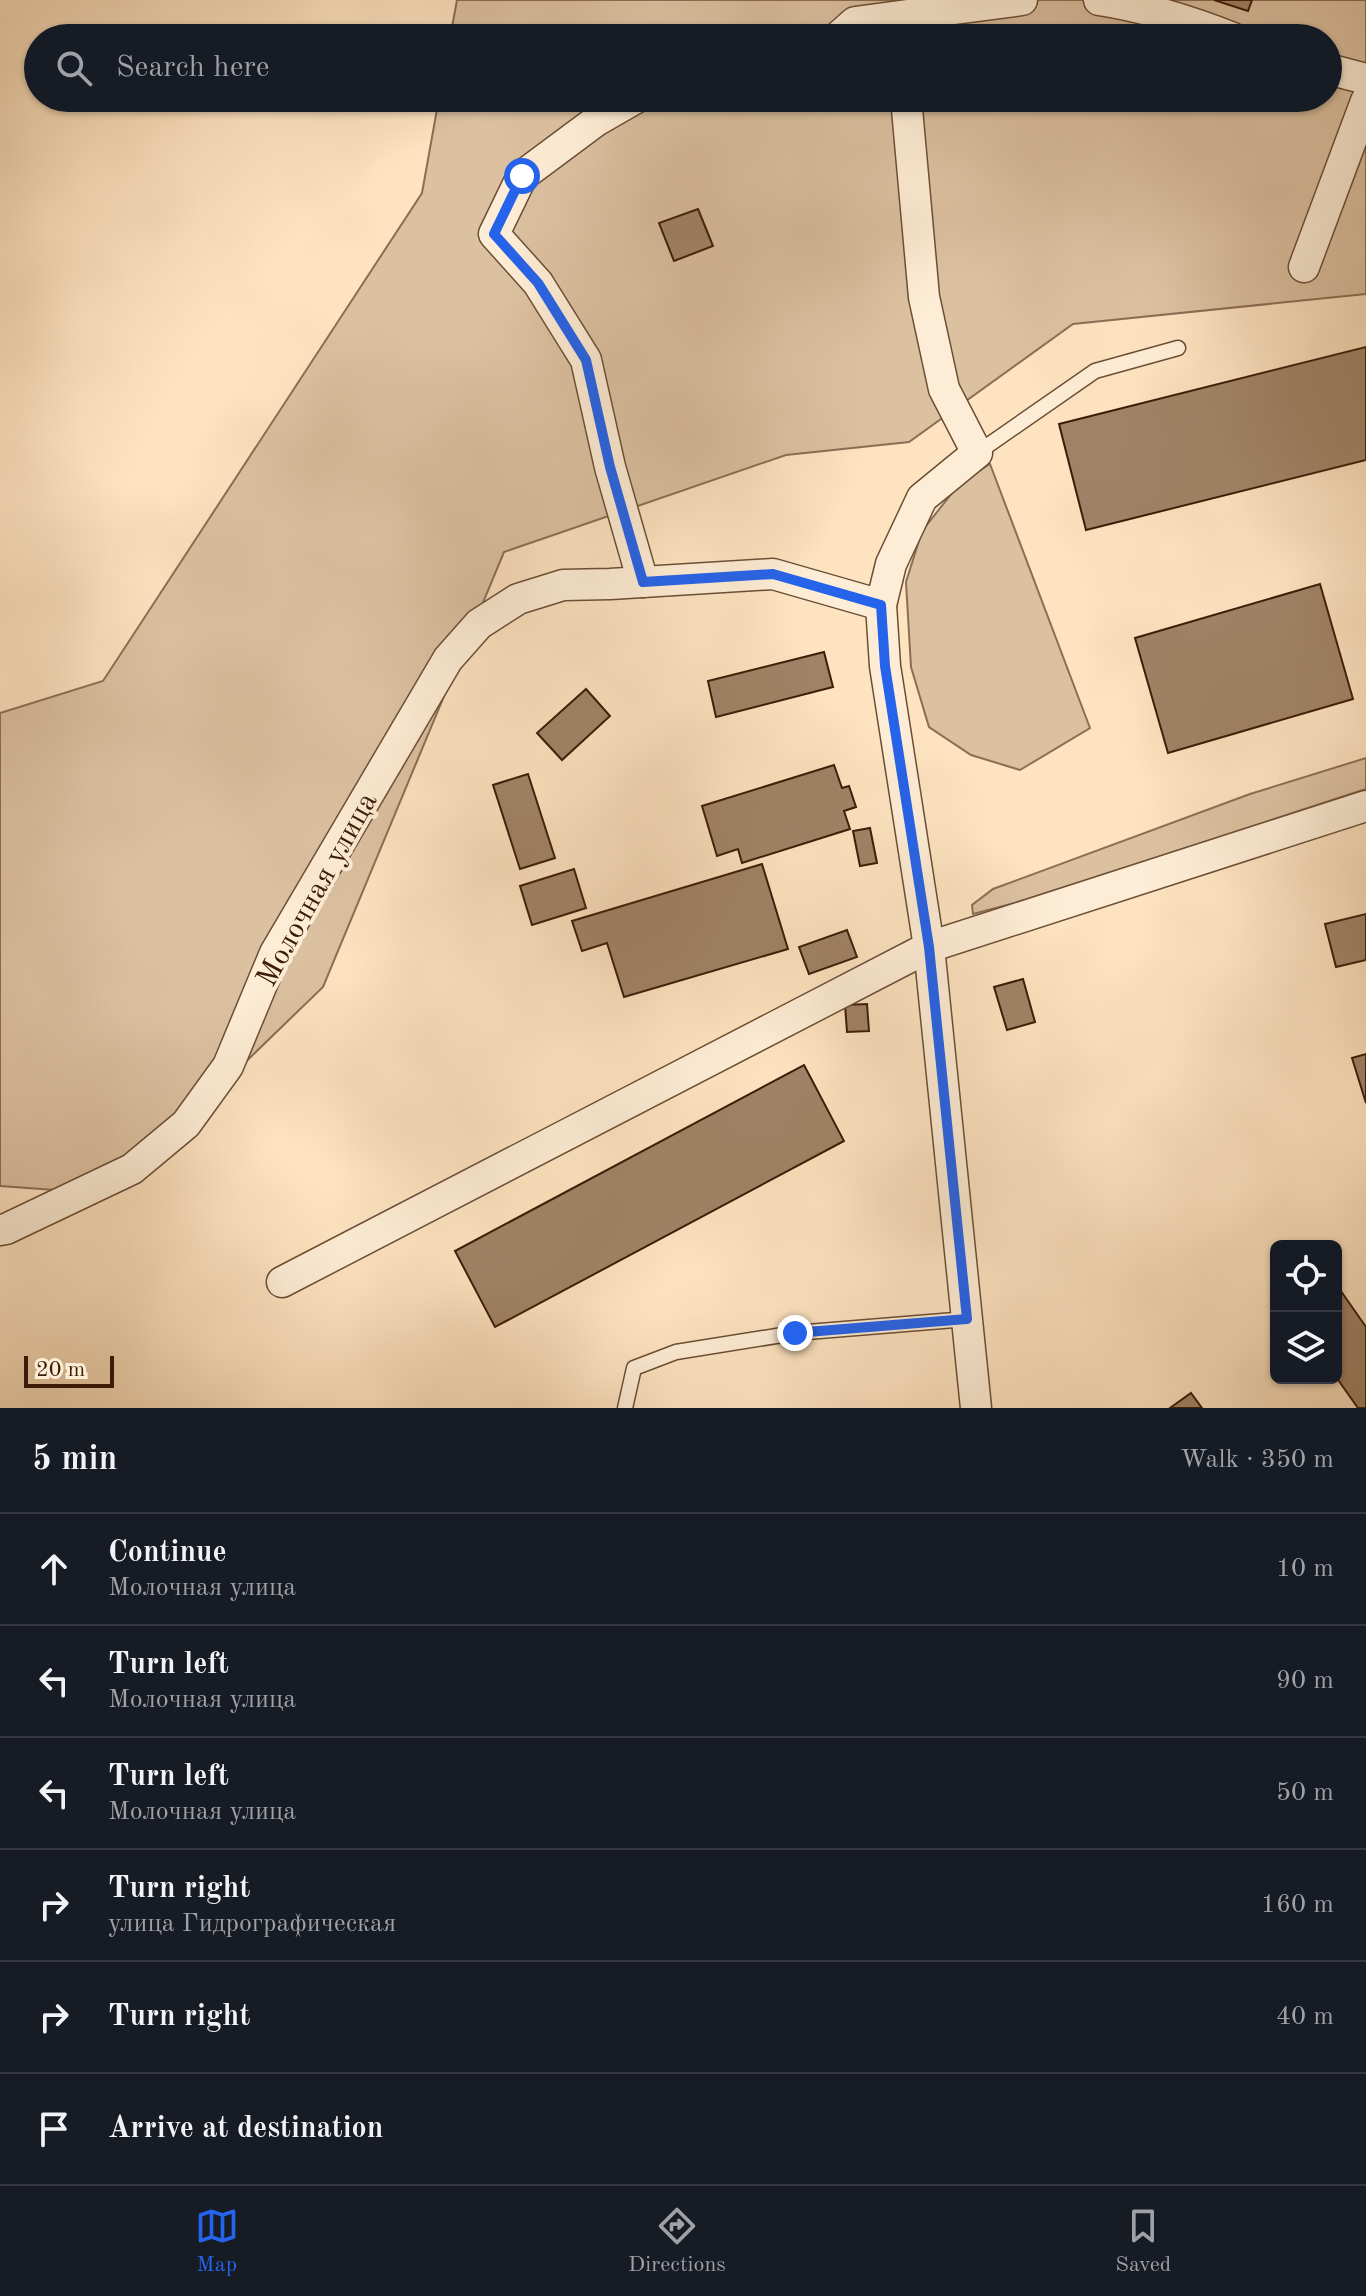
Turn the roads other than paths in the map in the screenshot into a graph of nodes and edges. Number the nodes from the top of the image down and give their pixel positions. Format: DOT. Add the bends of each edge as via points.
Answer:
graph roads {
  1 [pos="1022,0"];
  2 [pos="1099,0"];
  3 [pos="853,24"];
  4 [pos="877,24"];
  5 [pos="908,24"];
  6 [pos="1194,24"];
  7 [pos="1342,73"];
  8 [pos="1366,79"];
  9 [pos="1366,101"];
  10 [pos="612,112"];
  11 [pos="907,112"];
  12 [pos="1304,267"];
  13 [pos="1178,348"];
  14 [pos="977,453"];
  15 [pos="643,582"];
  16 [pos="881,605"];
  17 [pos="1366,806"];
  18 [pos="929,947"];
  19 [pos="0,1230"];
  20 [pos="282,1282"];
  21 [pos="967,1319"];
  22 [pos="625,1408"];
  23 [pos="976,1408"];
  1 -- 5 [label="street"];
  2 -- 6 [label="street"];
  3 -- 4 [label="street"];
  7 -- 8 [label="street"];
  9 -- 12 [label="street"];
  10 -- 15 [label="street" via="522,176 494,234 538,283 586,360"];
  11 -- 14 [label="street" via="924,297 944,389"];
  13 -- 14 [label="lane" via="1095,371"];
  14 -- 16 [label="street" via="922,498 891,564"];
  15 -- 16 [label="street, Молочная улица" via="773,574"];
  15 -- 19 [label="street, Молочная улица" via="563,585 518,599 479,624 448,659 275,953 228,1066 186,1124 132,1169"];
  16 -- 18 [label="street" via="885,666"];
  17 -- 18 [label="street"];
  18 -- 20 [label="street"];
  18 -- 21 [label="street"];
  21 -- 22 [label="lane" via="795,1333 676,1352 634,1368"];
  21 -- 23 [label="street"];
}
